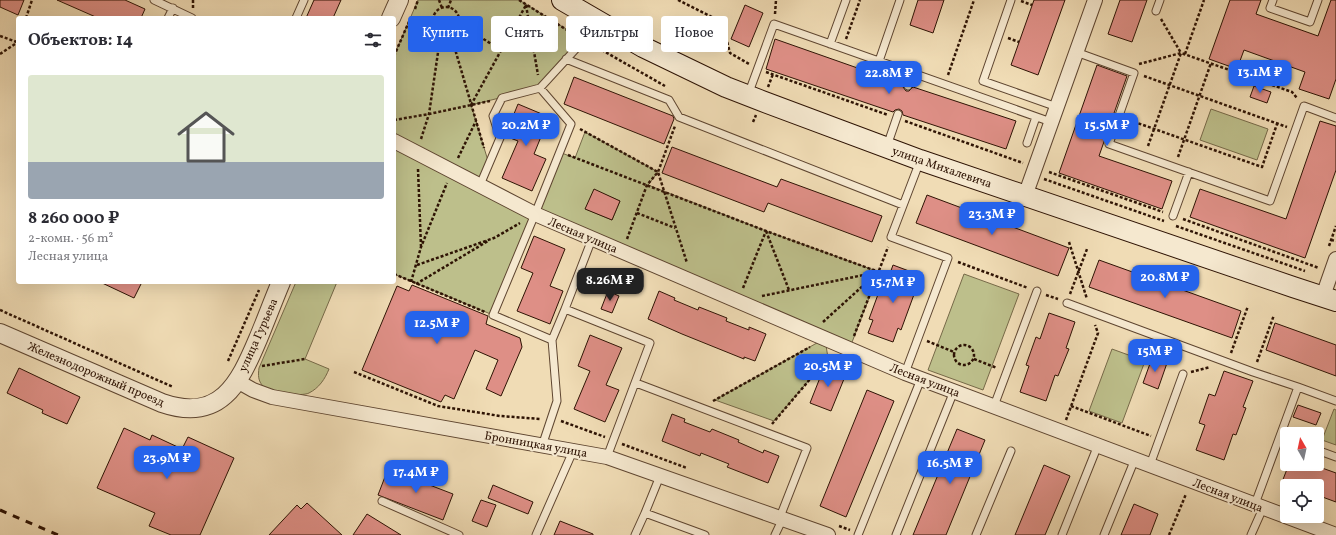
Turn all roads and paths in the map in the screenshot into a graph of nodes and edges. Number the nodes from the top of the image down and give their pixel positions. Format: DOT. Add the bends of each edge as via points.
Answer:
graph roads {
  1 [pos="32,0"];
  2 [pos="154,0"];
  3 [pos="304,0"];
  4 [pos="399,0"];
  5 [pos="418,0"];
  6 [pos="439,0"];
  7 [pos="451,0"];
  8 [pos="518,0"];
  9 [pos="562,0"];
  10 [pos="678,0"];
  11 [pos="846,0"];
  12 [pos="860,0"];
  13 [pos="900,0"];
  14 [pos="974,0"];
  15 [pos="1011,0"];
  16 [pos="1019,0"];
  17 [pos="1095,0"];
  18 [pos="1160,0"];
  19 [pos="1204,0"];
  20 [pos="1273,0"];
  21 [pos="1318,0"];
  22 [pos="526,5"];
  23 [pos="1032,5"];
  24 [pos="172,8"];
  25 [pos="442,8"];
  26 [pos="448,8"];
  27 [pos="1156,11"];
  28 [pos="27,16"];
  29 [pos="169,16"];
  30 [pos="188,16"];
  31 [pos="297,16"];
  32 [pos="392,16"];
  33 [pos="434,16"];
  34 [pos="457,16"];
  35 [pos="520,16"];
  36 [pos="588,16"];
  37 [pos="566,29"];
  38 [pos="0,36"];
  39 [pos="16,41"];
  40 [pos="16,43"];
  41 [pos="830,44"];
  42 [pos="843,48"];
  43 [pos="396,51"];
  44 [pos="438,52"];
  45 [pos="456,52"];
  46 [pos="500,52"];
  47 [pos="573,52"];
  48 [pos="605,52"];
  49 [pos="653,52"];
  50 [pos="1076,52"];
  51 [pos="1181,52"];
  52 [pos="0,54"];
  53 [pos="1185,54"];
  54 [pos="566,59"];
  55 [pos="879,61"];
  56 [pos="1211,63"];
  57 [pos="1121,68"];
  58 [pos="758,69"];
  59 [pos="912,73"];
  60 [pos="1134,73"];
  61 [pos="944,85"];
  62 [pos="666,86"];
  63 [pos="908,86"];
  64 [pos="1170,86"];
  65 [pos="540,88"];
  66 [pos="1292,92"];
  67 [pos="748,95"];
  68 [pos="1200,96"];
  69 [pos="502,98"];
  70 [pos="471,105"];
  71 [pos="1057,107"];
  72 [pos="429,114"];
  73 [pos="898,116"];
  74 [pos="1119,116"];
  75 [pos="679,117"];
  76 [pos="1036,117"];
  77 [pos="1336,118"];
  78 [pos="396,120"];
  79 [pos="476,121"];
  80 [pos="1051,122"];
  81 [pos="571,124"];
  82 [pos="1277,124"];
  83 [pos="1154,129"];
  84 [pos="1296,130"];
  85 [pos="1184,139"];
  86 [pos="396,142"];
  87 [pos="1027,143"];
  88 [pos="886,148"];
  89 [pos="559,152"];
  90 [pos="417,153"];
  91 [pos="1144,157"];
  92 [pos="920,160"];
  93 [pos="489,164"];
  94 [pos="1035,167"];
  95 [pos="1174,168"];
  96 [pos="452,171"];
  97 [pos="658,172"];
  98 [pos="1189,172"];
  99 [pos="480,185"];
  100 [pos="647,185"];
  101 [pos="664,192"];
  102 [pos="1025,196"];
  103 [pos="903,205"];
  104 [pos="636,213"];
  105 [pos="535,214"];
  106 [pos="1174,216"];
  107 [pos="676,228"];
  108 [pos="766,231"];
  109 [pos="891,237"];
  110 [pos="494,238"];
  111 [pos="592,239"];
  112 [pos="1331,240"];
  113 [pos="1336,241"];
  114 [pos="1069,242"];
  115 [pos="422,247"];
  116 [pos="1087,249"];
  117 [pos="621,252"];
  118 [pos="948,258"];
  119 [pos="1336,259"];
  120 [pos="417,265"];
  121 [pos="1321,268"];
  122 [pos="878,272"];
  123 [pos="1078,272"];
  124 [pos="396,275"];
  125 [pos="411,282"];
  126 [pos="693,282"];
  127 [pos="280,284"];
  128 [pos="416,284"];
  129 [pos="259,289"];
  130 [pos="789,290"];
  131 [pos="1037,291"];
  132 [pos="1329,298"];
  133 [pos="738,302"];
  134 [pos="1067,303"];
  135 [pos="565,309"];
  136 [pos="0,310"];
  137 [pos="1091,312"];
  138 [pos="493,315"];
  139 [pos="1274,315"];
  140 [pos="0,333"];
  141 [pos="811,333"];
  142 [pos="918,338"];
  143 [pos="824,339"];
  144 [pos="552,340"];
  145 [pos="849,350"];
  146 [pos="954,352"];
  147 [pos="305,359"];
  148 [pos="974,359"];
  149 [pos="228,362"];
  150 [pos="260,367"];
  151 [pos="1007,371"];
  152 [pos="1253,372"];
  153 [pos="905,373"];
  154 [pos="1183,374"];
  155 [pos="921,379"];
  156 [pos="237,381"];
  157 [pos="636,383"];
  158 [pos="1298,387"];
  159 [pos="179,390"];
  160 [pos="954,391"];
  161 [pos="1336,401"];
  162 [pos="994,406"];
  163 [pos="1071,406"];
  164 [pos="193,408"];
  165 [pos="700,408"];
  166 [pos="1286,427"];
  167 [pos="765,432"];
  168 [pos="1062,432"];
  169 [pos="1159,439"];
  170 [pos="1098,445"];
  171 [pos="542,446"];
  172 [pos="1280,446"];
  173 [pos="573,451"];
  174 [pos="1011,451"];
  175 [pos="1324,453"];
  176 [pos="607,457"];
  177 [pos="1336,457"];
  178 [pos="1135,459"];
  179 [pos="1150,465"];
  180 [pos="660,476"];
  181 [pos="1191,480"];
  182 [pos="382,501"];
  183 [pos="1259,506"];
  184 [pos="645,513"];
  185 [pos="781,518"];
  186 [pos="459,535"];
  187 [pos="536,535"];
  188 [pos="635,535"];
  189 [pos="705,535"];
  190 [pos="775,535"];
  191 [pos="828,535"];
  192 [pos="858,535"];
  193 [pos="896,535"];
  194 [pos="976,535"];
  195 [pos="1062,535"];
  196 [pos="1104,535"];
  197 [pos="1169,535"];
  198 [pos="1251,535"];
  199 [pos="1336,535"];
  1 -- 28 [label="path"];
  2 -- 24 [label="lane"];
  3 -- 31 [label="lane"];
  4 -- 32 [label="street"];
  5 -- 43 [label="path"];
  6 -- 25 [label="path"];
  7 -- 26 [label="path"];
  8 -- 22 [label="path"];
  9 -- 36 [label="main road, улица Михалевича"];
  10 -- 58 [label="path" via="722,22 730,52"];
  11 -- 41 [label="lane"];
  12 -- 42 [label="path"];
  13 -- 55 [label="lane"];
  14 -- 61 [label="path"];
  15 -- 71 [label="lane" via="983,81"];
  16 -- 23 [label="path"];
  17 -- 50 [label="street"];
  18 -- 27 [label="lane"];
  19 -- 53 [label="path"];
  20 -- 21 [label="lane" via="1270,8 1310,22"];
  22 -- 35 [label="path"];
  22 -- 37 [label="path"];
  22 -- 65 [label="path"];
  24 -- 29 [label="lane"];
  24 -- 30 [label="lane"];
  25 -- 26 [label="path"];
  25 -- 33 [label="path"];
  26 -- 34 [label="path" via="454,10"];
  27 -- 51 [label="path"];
  38 -- 39 [label="path"];
  40 -- 52 [label="path"];
  41 -- 42 [label="lane"];
  41 -- 58 [label="lane" via="774,24"];
  42 -- 55 [label="lane"];
  44 -- 72 [label="path"];
  45 -- 70 [label="path"];
  46 -- 70 [label="path"];
  47 -- 54 [label="lane"];
  48 -- 62 [label="path"];
  49 -- 67 [label="main road, улица Михалевича"];
  50 -- 57 [label="lane"];
  50 -- 71 [label="street"];
  51 -- 53 [label="path"];
  51 -- 57 [label="path"];
  51 -- 64 [label="path"];
  53 -- 56 [label="path"];
  54 -- 65 [label="lane"];
  54 -- 75 [label="lane" via="669,100"];
  55 -- 59 [label="lane"];
  56 -- 66 [label="path"];
  56 -- 68 [label="path"];
  57 -- 60 [label="lane"];
  58 -- 67 [label="lane"];
  58 -- 73 [label="path"];
  59 -- 61 [label="lane"];
  59 -- 63 [label="lane"];
  60 -- 64 [label="path"];
  60 -- 74 [label="lane"];
  61 -- 76 [label="lane"];
  64 -- 68 [label="path"];
  64 -- 83 [label="path"];
  65 -- 69 [label="lane"];
  65 -- 81 [label="lane"];
  67 -- 88 [label="main road, улица Михалевича"];
  68 -- 82 [label="path"];
  68 -- 85 [label="path"];
  69 -- 70 [label="path"];
  69 -- 93 [label="lane" via="493,116 500,138"];
  70 -- 72 [label="path"];
  70 -- 79 [label="path"];
  71 -- 80 [label="street"];
  72 -- 78 [label="path"];
  72 -- 90 [label="path"];
  73 -- 88 [label="lane"];
  73 -- 94 [label="path"];
  74 -- 83 [label="path"];
  74 -- 91 [label="lane" via="1109,144"];
  75 -- 97 [label="path"];
  75 -- 103 [label="lane"];
  76 -- 80 [label="lane"];
  76 -- 87 [label="lane"];
  77 -- 84 [label="lane" via="1304,106"];
  79 -- 93 [label="path"];
  79 -- 96 [label="path"];
  80 -- 94 [label="street"];
  81 -- 89 [label="lane"];
  81 -- 97 [label="path"];
  82 -- 84 [label="path"];
  82 -- 85 [label="path" via="1262,167"];
  83 -- 85 [label="path"];
  83 -- 91 [label="path"];
  84 -- 98 [label="lane" via="1270,201"];
  85 -- 95 [label="path"];
  86 -- 90 [label="street, Лесная улица"];
  88 -- 92 [label="main road, улица Михалевича"];
  89 -- 100 [label="path"];
  89 -- 105 [label="lane"];
  90 -- 96 [label="street, Лесная улица"];
  90 -- 115 [label="path"];
  91 -- 95 [label="lane"];
  92 -- 102 [label="main road, улица Михалевича"];
  92 -- 103 [label="lane"];
  93 -- 99 [label="lane"];
  94 -- 102 [label="street"];
  94 -- 106 [label="path"];
  95 -- 98 [label="lane"];
  96 -- 99 [label="street, Лесная улица"];
  96 -- 115 [label="path"];
  97 -- 100 [label="path"];
  97 -- 101 [label="path"];
  98 -- 106 [label="lane"];
  99 -- 105 [label="street, Лесная улица"];
  100 -- 101 [label="path"];
  100 -- 104 [label="path"];
  101 -- 107 [label="path"];
  101 -- 108 [label="path"];
  102 -- 132 [label="main road, улица Михалевича"];
  103 -- 109 [label="lane"];
  104 -- 107 [label="path"];
  104 -- 117 [label="path"];
  105 -- 110 [label="path"];
  105 -- 111 [label="street, Лесная улица"];
  105 -- 138 [label="lane"];
  106 -- 121 [label="path"];
  107 -- 126 [label="path"];
  108 -- 122 [label="path"];
  108 -- 130 [label="path"];
  108 -- 133 [label="path"];
  109 -- 118 [label="lane"];
  109 -- 122 [label="path"];
  110 -- 120 [label="path"];
  110 -- 128 [label="path"];
  111 -- 117 [label="street, Лесная улица"];
  111 -- 135 [label="lane"];
  112 -- 113 [label="path"];
  114 -- 123 [label="path"];
  115 -- 120 [label="path"];
  116 -- 123 [label="path"];
  117 -- 126 [label="street, Лесная улица"];
  118 -- 131 [label="path"];
  118 -- 142 [label="lane"];
  119 -- 132 [label="street"];
  120 -- 125 [label="path"];
  122 -- 130 [label="path"];
  122 -- 141 [label="path"];
  122 -- 145 [label="path"];
  123 -- 134 [label="path"];
  123 -- 137 [label="path"];
  124 -- 125 [label="path"];
  125 -- 128 [label="path"];
  126 -- 133 [label="street, Лесная улица"];
  127 -- 156 [label="street, улица Гурьева" via="247,365"];
  128 -- 138 [label="path"];
  129 -- 149 [label="path"];
  130 -- 133 [label="path"];
  131 -- 134 [label="path"];
  131 -- 151 [label="lane"];
  133 -- 141 [label="street, Лесная улица"];
  134 -- 137 [label="lane"];
  135 -- 144 [label="lane"];
  135 -- 157 [label="lane" via="650,343"];
  136 -- 159 [label="path"];
  137 -- 152 [label="lane"];
  137 -- 163 [label="path" via="1098,333"];
  138 -- 144 [label="lane"];
  139 -- 152 [label="path"];
  140 -- 164 [label="street, Железнодорожный проезд" via="162,403"];
  141 -- 143 [label="street, Лесная улица"];
  142 -- 146 [label="path"];
  142 -- 153 [label="lane"];
  143 -- 145 [label="street, Лесная улица"];
  143 -- 165 [label="path"];
  143 -- 167 [label="path" via="828,358"];
  144 -- 171 [label="lane" via="557,401"];
  145 -- 153 [label="street, Лесная улица"];
  146 -- 148 [label="path" via="957,363 963,366 970,364"];
  146 -- 148 [label="path" via="964,345 970,347 974,352"];
  147 -- 150 [label="path"];
  148 -- 151 [label="path"];
  151 -- 162 [label="lane"];
  152 -- 158 [label="lane"];
  153 -- 155 [label="street, Лесная улица"];
  154 -- 169 [label="lane"];
  155 -- 160 [label="street, Лесная улица"];
  155 -- 192 [label="lane"];
  156 -- 164 [label="street, улица Гурьева" via="221,399"];
  156 -- 171 [label="street, Бронницкая улица" via="272,397"];
  157 -- 165 [label="lane"];
  157 -- 176 [label="lane"];
  158 -- 161 [label="lane"];
  158 -- 166 [label="lane"];
  160 -- 162 [label="street, Лесная улица"];
  160 -- 193 [label="lane"];
  162 -- 168 [label="street, Лесная улица"];
  163 -- 168 [label="path"];
  163 -- 169 [label="path"];
  165 -- 167 [label="lane"];
  167 -- 185 [label="lane" via="807,448"];
  168 -- 170 [label="street, Лесная улица"];
  169 -- 179 [label="lane"];
  170 -- 178 [label="street, Лесная улица"];
  170 -- 195 [label="lane"];
  171 -- 173 [label="street, Бронницкая улица"];
  172 -- 183 [label="lane"];
  173 -- 176 [label="street, Бронницкая улица"];
  173 -- 187 [label="lane"];
  174 -- 194 [label="lane"];
  175 -- 177 [label="lane"];
  176 -- 180 [label="street, Бронницкая улица"];
  178 -- 179 [label="street, Лесная улица"];
  178 -- 196 [label="lane"];
  179 -- 181 [label="street, Лесная улица"];
  180 -- 184 [label="lane"];
  180 -- 185 [label="street, Бронницкая улица"];
  181 -- 183 [label="street, Лесная улица"];
  181 -- 197 [label="path"];
  182 -- 186 [label="lane"];
  183 -- 198 [label="lane"];
  183 -- 199 [label="street, Лесная улица"];
  184 -- 188 [label="lane"];
  184 -- 189 [label="lane"];
  185 -- 190 [label="lane"];
  185 -- 191 [label="street, Бронницкая улица"];
}
